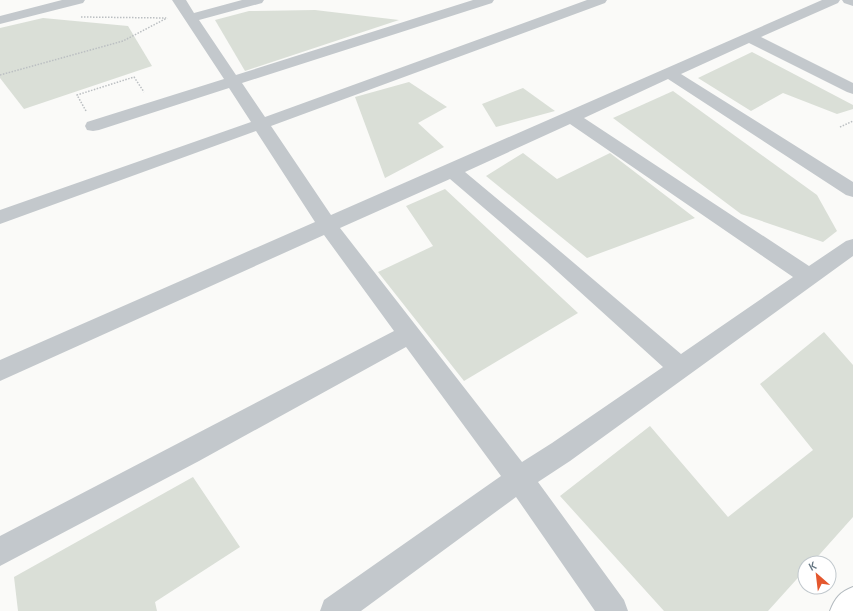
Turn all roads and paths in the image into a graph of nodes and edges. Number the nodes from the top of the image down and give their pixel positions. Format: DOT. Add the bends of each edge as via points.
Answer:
graph roads {
  1 [pos="78,0"];
  2 [pos="180,0"];
  3 [pos="257,0"];
  4 [pos="486,0"];
  5 [pos="600,0"];
  6 [pos="833,0"];
  7 [pos="849,0"];
  8 [pos="853,2"];
  9 [pos="63,4"];
  10 [pos="167,18"];
  11 [pos="192,18"];
  12 [pos="0,20"];
  13 [pos="750,37"];
  14 [pos="669,73"];
  15 [pos="0,75"];
  16 [pos="233,81"];
  17 [pos="853,89"];
  18 [pos="153,107"];
  19 [pos="570,117"];
  20 [pos="853,121"];
  21 [pos="261,124"];
  22 [pos="93,126"];
  23 [pos="840,127"];
  24 [pos="451,170"];
  25 [pos="853,191"];
  26 [pos="0,217"];
  27 [pos="327,225"];
  28 [pos="853,246"];
  29 [pos="809,277"];
  30 [pos="409,334"];
  31 [pos="680,368"];
  32 [pos="0,371"];
  33 [pos="518,479"];
  34 [pos="0,552"];
  35 [pos="853,602"];
  36 [pos="335,611"];
  37 [pos="612,611"];
  38 [pos="845,611"];
  1 -- 9 [label="street"];
  2 -- 11 [label="street"];
  3 -- 11 [label="street"];
  4 -- 16 [label="street"];
  5 -- 21 [label="street"];
  6 -- 13 [label="street"];
  7 -- 8 [label="street"];
  9 -- 10 [label="path" via="78,17"];
  9 -- 12 [label="street" via="17,10"];
  10 -- 11 [label="path"];
  10 -- 15 [label="path" via="123,41"];
  11 -- 16 [label="street"];
  13 -- 14 [label="street"];
  13 -- 17 [label="street"];
  14 -- 19 [label="street"];
  14 -- 25 [label="street"];
  16 -- 18 [label="street"];
  16 -- 21 [label="street"];
  18 -- 22 [label="street"];
  18 -- 22 [label="path" via="134,77 77,95"];
  19 -- 24 [label="street"];
  19 -- 29 [label="street"];
  20 -- 23 [label="path"];
  21 -- 26 [label="street"];
  21 -- 27 [label="street"];
  24 -- 27 [label="street"];
  24 -- 31 [label="street"];
  27 -- 30 [label="street"];
  27 -- 32 [label="street"];
  28 -- 29 [label="street"];
  29 -- 31 [label="street"];
  30 -- 33 [label="street"];
  30 -- 34 [label="street"];
  31 -- 33 [label="street" via="561,452"];
  33 -- 36 [label="street"];
  33 -- 37 [label="street"];
  35 -- 38 [label="street"];
}
